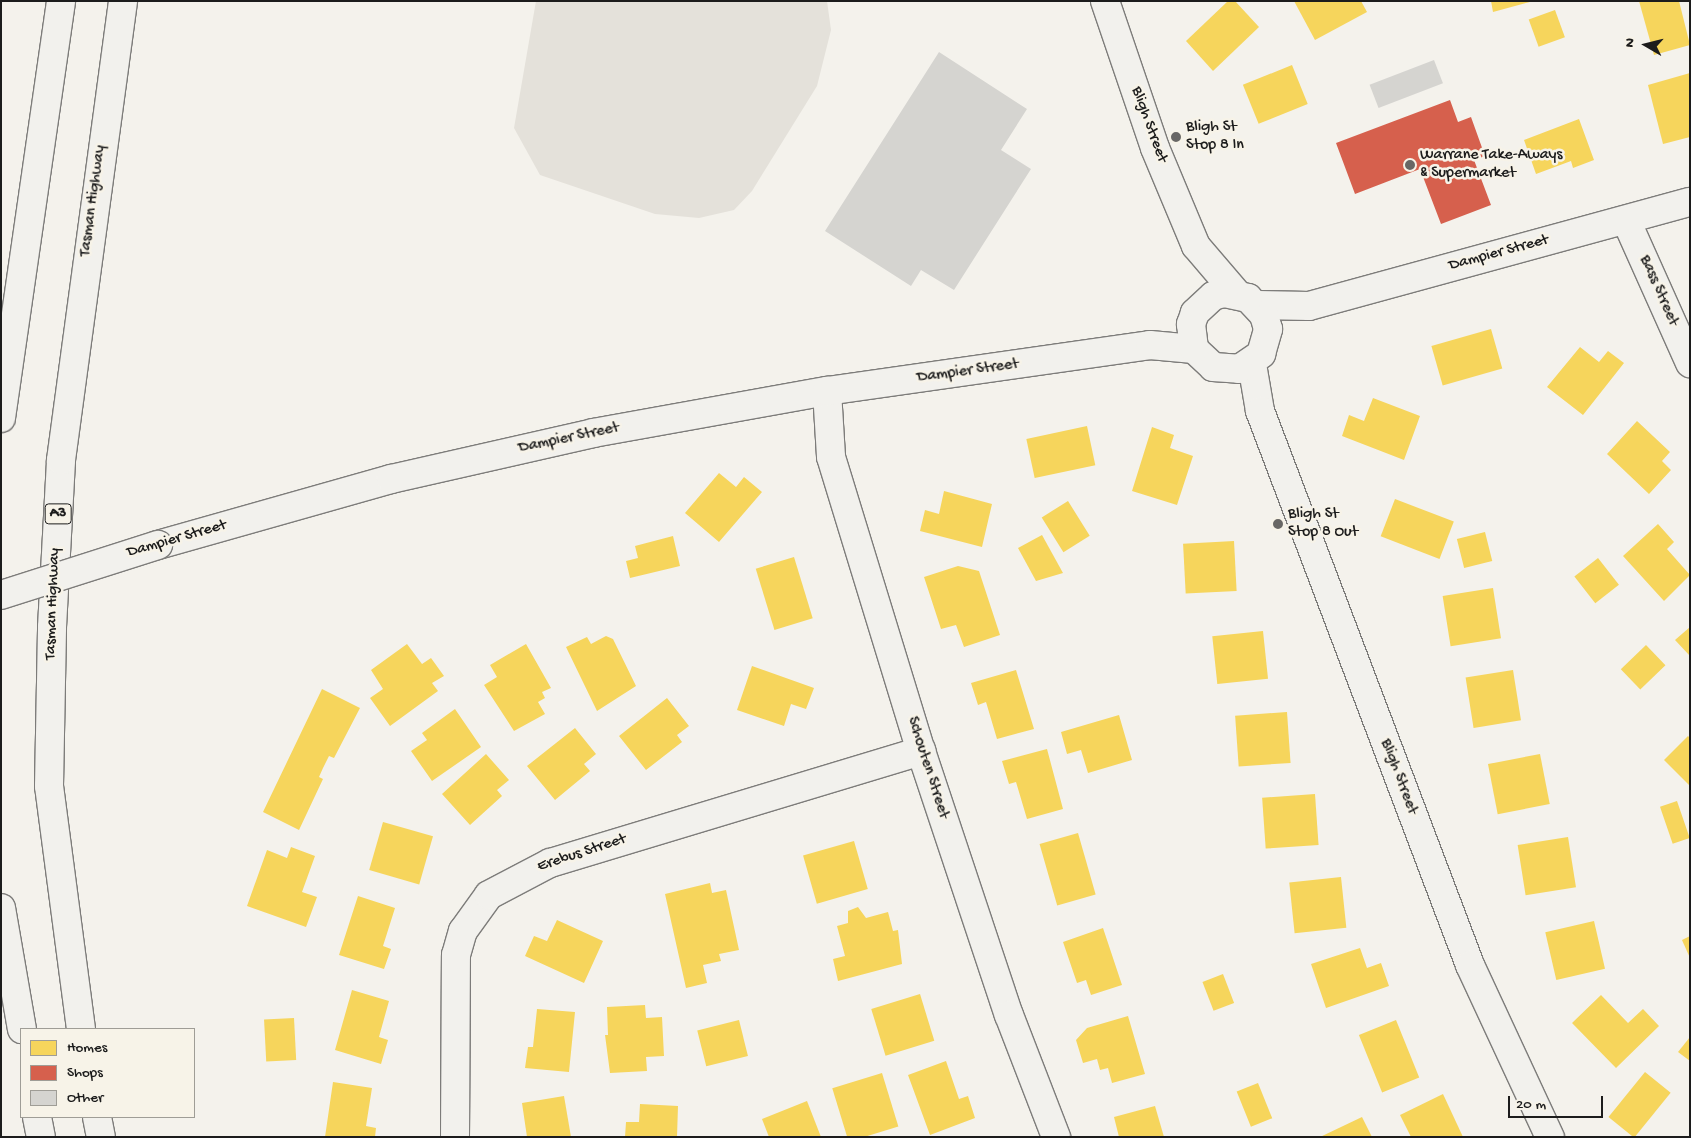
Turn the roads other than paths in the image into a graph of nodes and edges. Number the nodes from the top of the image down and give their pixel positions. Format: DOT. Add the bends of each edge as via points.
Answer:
graph roads {
  1 [pos="61,1"];
  2 [pos="123,1"];
  3 [pos="1105,1"];
  4 [pos="1690,202"];
  5 [pos="1626,220"];
  6 [pos="1196,246"];
  7 [pos="1247,300"];
  8 [pos="1308,306"];
  9 [pos="1196,325"];
  10 [pos="1248,359"];
  11 [pos="1690,363"];
  12 [pos="826,391"];
  13 [pos="1,418"];
  14 [pos="1,595"];
  15 [pos="921,751"];
  16 [pos="1,908"];
  17 [pos="22,1028"];
  18 [pos="81,1028"];
  19 [pos="38,1118"];
  20 [pos="97,1118"];
  21 [pos="41,1137"];
  22 [pos="101,1137"];
  23 [pos="455,1137"];
  24 [pos="1056,1137"];
  25 [pos="1550,1137"];
  1 -- 13 [label="main road"];
  2 -- 18 [label="main road, Tasman Highway / A3" via="60,460 52,627 49,786"];
  3 -- 6 [label="main road, Bligh Street" via="1155,148"];
  4 -- 5 [label="main road, Dampier Street"];
  5 -- 8 [label="main road, Dampier Street"];
  5 -- 11 [label="main road, Bass Street"];
  6 -- 7 [label="main road"];
  6 -- 9 [label="main road"];
  7 -- 8 [label="main road"];
  7 -- 9 [label="main road" via="1213,296"];
  7 -- 10 [label="main road" via="1268,329"];
  8 -- 10 [label="main road"];
  9 -- 10 [label="main road" via="1202,360"];
  9 -- 12 [label="main road, Dampier Street" via="1150,345"];
  10 -- 25 [label="main road, Bligh Street" via="1260,411 1470,965"];
  12 -- 14 [label="main road, Dampier Street, bridge" via="593,433 410,475 158,545"];
  12 -- 15 [label="main road, Schouten Street" via="831,457"];
  15 -- 23 [label="main road, Erebus Street" via="550,863 489,895 463,932 456,955"];
  15 -- 24 [label="main road, Schouten Street" via="1009,1015"];
  16 -- 17 [label="main road"];
  19 -- 21 [label="main road"];
  20 -- 22 [label="main road"];
}
